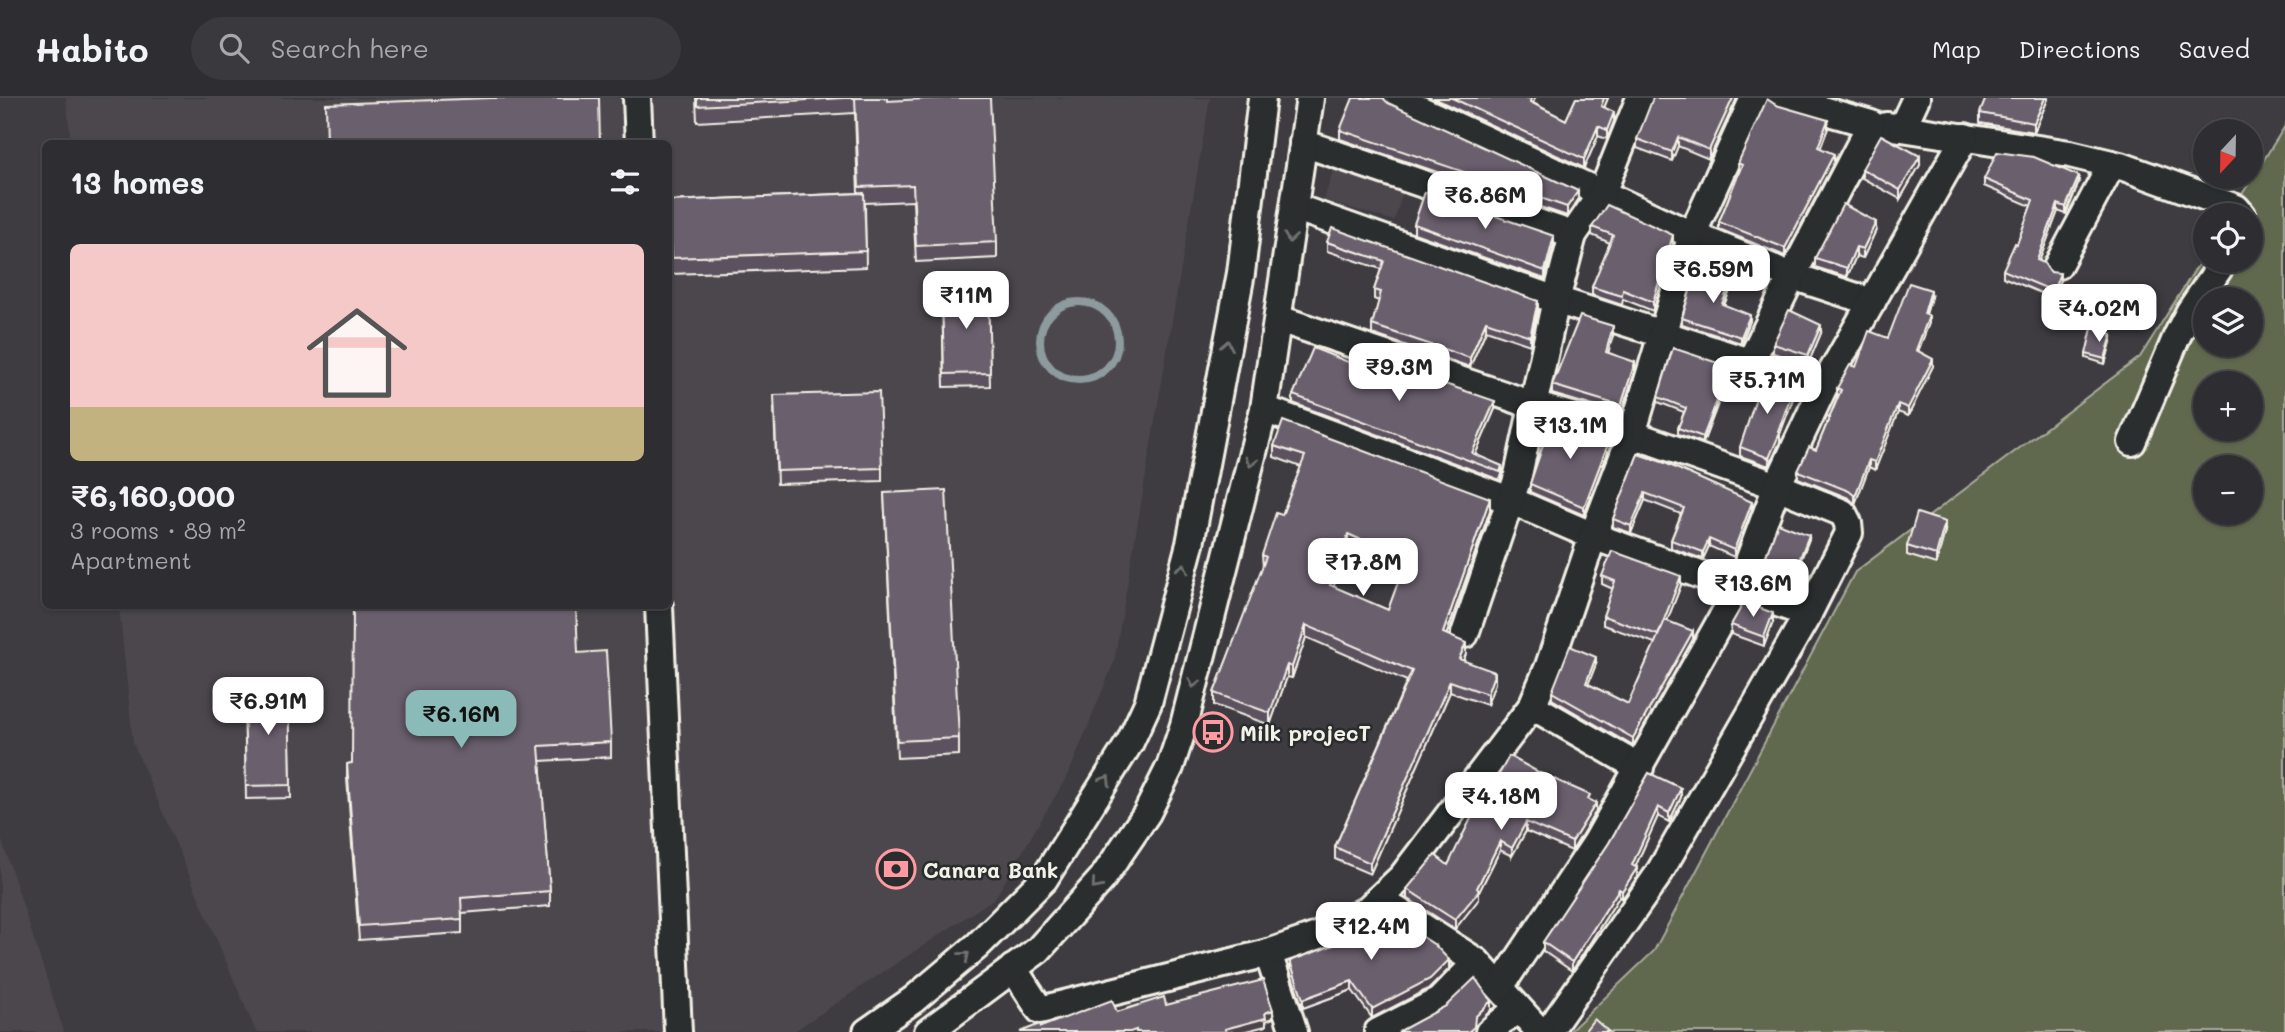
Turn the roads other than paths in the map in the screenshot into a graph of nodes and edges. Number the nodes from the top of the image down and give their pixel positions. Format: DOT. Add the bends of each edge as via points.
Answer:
graph roads {
  1 [pos="637,98"];
  2 [pos="1262,98"];
  3 [pos="1310,98"];
  4 [pos="1395,98"];
  5 [pos="1640,98"];
  6 [pos="1754,98"];
  7 [pos="1780,98"];
  8 [pos="1916,98"];
  9 [pos="1871,124"];
  10 [pos="1902,128"];
  11 [pos="1965,137"];
  12 [pos="639,140"];
  13 [pos="1303,143"];
  14 [pos="2112,164"];
  15 [pos="1602,193"];
  16 [pos="2222,203"];
  17 [pos="1294,207"];
  18 [pos="1573,235"];
  19 [pos="1692,235"];
  20 [pos="2058,265"];
  21 [pos="2216,273"];
  22 [pos="1791,276"];
  23 [pos="1556,300"];
  24 [pos="1872,302"];
  25 [pos="1279,319"];
  26 [pos="1662,334"];
  27 [pos="1750,363"];
  28 [pos="1824,386"];
  29 [pos="1533,405"];
  30 [pos="1264,410"];
  31 [pos="1632,434"];
  32 [pos="2132,442"];
  33 [pos="1777,485"];
  34 [pos="1512,501"];
  35 [pos="1593,536"];
  36 [pos="1739,588"];
  37 [pos="659,609"];
  38 [pos="1808,614"];
  39 [pos="1465,634"];
  40 [pos="1532,706"];
  41 [pos="1640,768"];
  42 [pos="1379,899"];
  43 [pos="1268,953"];
  44 [pos="1477,962"];
  45 [pos="1013,968"];
  46 [pos="1500,987"];
  47 [pos="1518,1008"];
  48 [pos="1044,1021"];
  49 [pos="678,1032"];
  50 [pos="867,1032"];
  51 [pos="929,1032"];
  52 [pos="1294,1032"];
  53 [pos="1378,1032"];
  54 [pos="1489,1032"];
  55 [pos="1540,1032"];
  56 [pos="1548,1032"];
  1 -- 12 [label="street"];
  50 -- 2 [label="street, one-way" via="977,946 1044,879 1130,742 1148,703 1192,530 1241,272"];
  3 -- 13 [label="street"];
  4 -- 15 [label="street"];
  5 -- 15 [label="street"];
  6 -- 19 [label="street"];
  7 -- 9 [label="street"];
  8 -- 10 [label="street"];
  9 -- 10 [label="street"];
  9 -- 22 [label="street"];
  10 -- 11 [label="street"];
  11 -- 14 [label="street"];
  11 -- 24 [label="street"];
  13 -- 17 [label="street"];
  13 -- 18 [label="street"];
  14 -- 16 [label="street"];
  14 -- 20 [label="street"];
  15 -- 18 [label="street"];
  15 -- 19 [label="street"];
  17 -- 23 [label="street"];
  17 -- 25 [label="street, one-way"];
  18 -- 23 [label="street"];
  19 -- 22 [label="street"];
  19 -- 26 [label="street"];
  21 -- 32 [label="street" via="2177,335"];
  22 -- 24 [label="street"];
  22 -- 27 [label="street"];
  23 -- 26 [label="street"];
  23 -- 29 [label="street"];
  24 -- 28 [label="street"];
  25 -- 29 [label="street"];
  25 -- 30 [label="street"];
  26 -- 27 [label="street"];
  26 -- 31 [label="street"];
  27 -- 28 [label="street"];
  28 -- 33 [label="street"];
  29 -- 31 [label="street"];
  29 -- 34 [label="street"];
  30 -- 34 [label="street"];
  30 -- 45 [label="street, one-way" via="1170,767 1147,813 1101,879 1038,950"];
  31 -- 33 [label="street"];
  31 -- 35 [label="street"];
  33 -- 36 [label="street"];
  33 -- 38 [label="street" via="1843,513 1848,523 1849,533"];
  34 -- 35 [label="street"];
  34 -- 39 [label="street"];
  35 -- 36 [label="street"];
  35 -- 40 [label="street"];
  36 -- 38 [label="street"];
  36 -- 41 [label="street"];
  37 -- 49 [label="street"];
  38 -- 56 [label="street" via="1658,875"];
  40 -- 41 [label="street"];
  40 -- 42 [label="street" via="1402,877"];
  41 -- 46 [label="street"];
  42 -- 43 [label="street" via="1317,936"];
  42 -- 44 [label="street"];
  43 -- 48 [label="street"];
  43 -- 52 [label="street"];
  44 -- 46 [label="street"];
  44 -- 53 [label="street" via="1439,1001"];
  45 -- 48 [label="street"];
  45 -- 51 [label="street"];
  46 -- 47 [label="street"];
  47 -- 54 [label="street"];
  47 -- 55 [label="street"];
}
